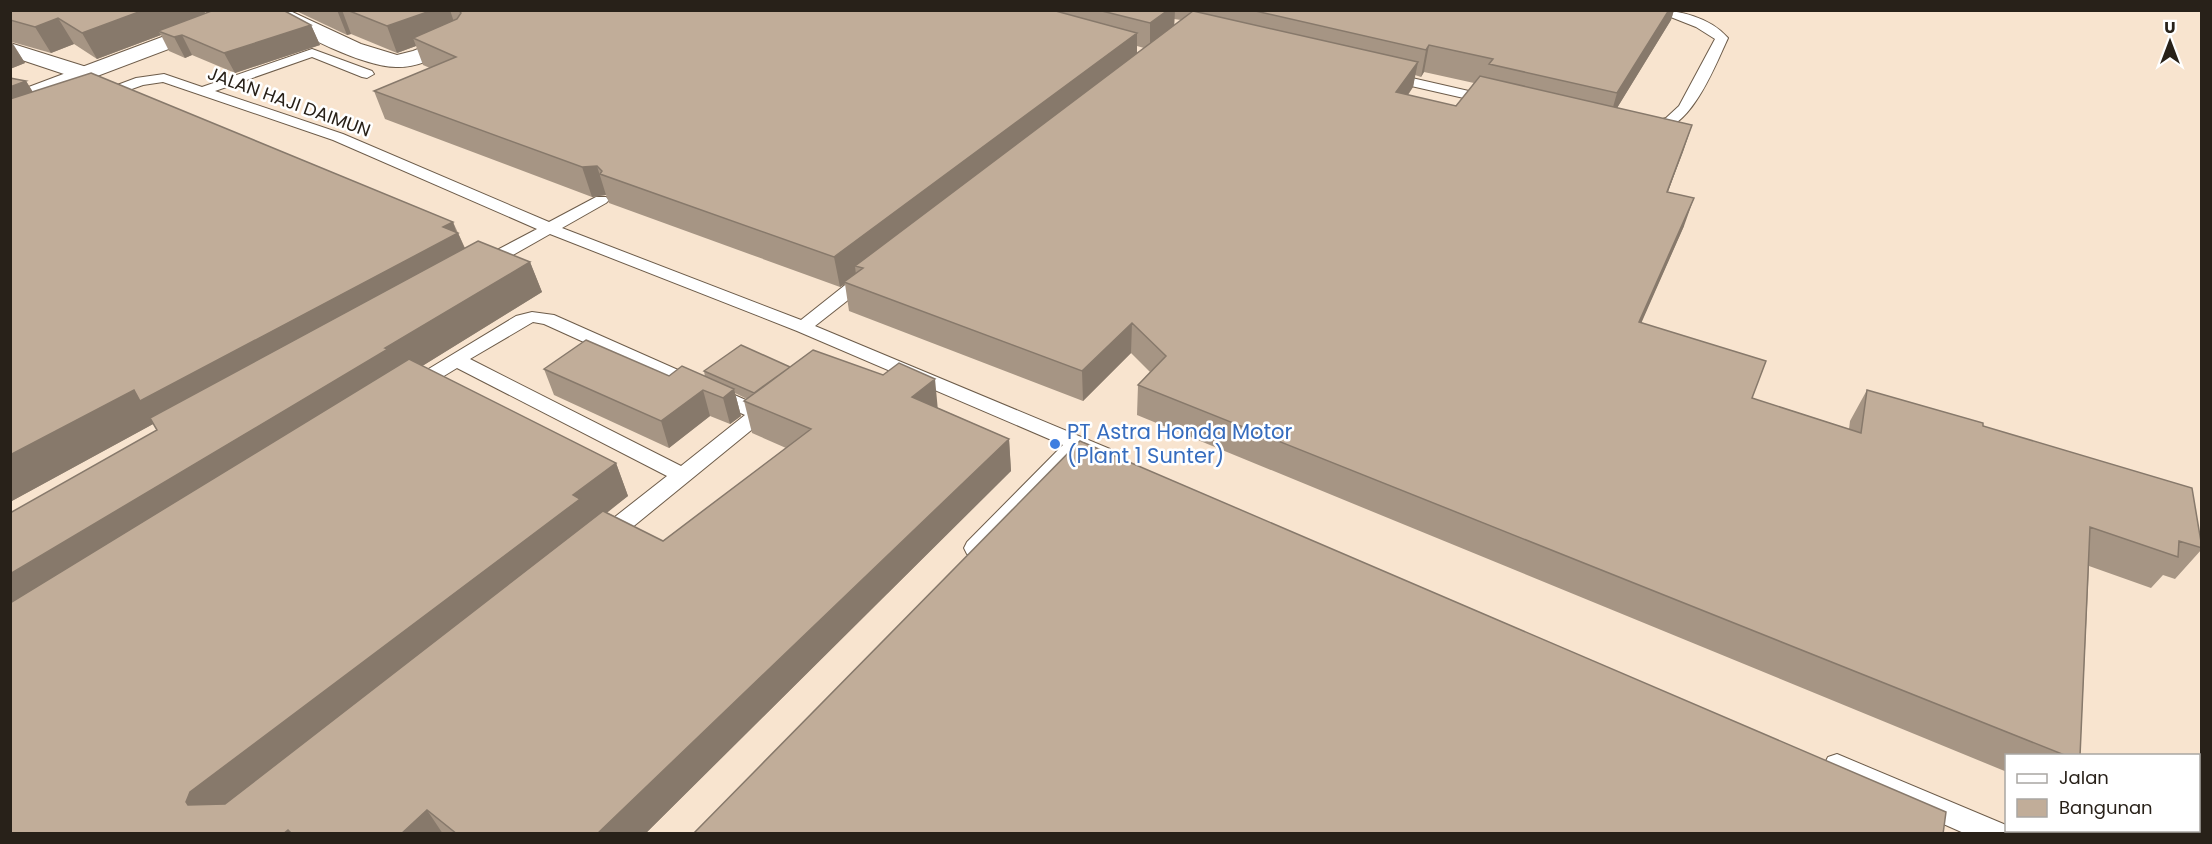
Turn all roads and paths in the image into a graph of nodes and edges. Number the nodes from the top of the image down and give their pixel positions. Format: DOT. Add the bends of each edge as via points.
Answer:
graph roads {
  1 [pos="254,10"];
  2 [pos="272,10"];
  3 [pos="1659,10"];
  4 [pos="222,15"];
  5 [pos="458,39"];
  6 [pos="10,49"];
  7 [pos="1372,73"];
  8 [pos="85,74"];
  9 [pos="367,74"];
  10 [pos="202,91"];
  11 [pos="87,101"];
  12 [pos="10,102"];
  13 [pos="1504,104"];
  14 [pos="1630,129"];
  15 [pos="601,200"];
  16 [pos="549,228"];
  17 [pos="879,268"];
  18 [pos="467,274"];
  19 [pos="803,327"];
  20 [pos="457,360"];
  21 [pos="783,394"];
  22 [pos="396,397"];
  23 [pos="759,414"];
  24 [pos="1076,443"];
  25 [pos="1120,461"];
  26 [pos="682,475"];
  27 [pos="592,548"];
  28 [pos="962,562"];
  29 [pos="1822,759"];
  30 [pos="1997,834"];
  1 -- 4 [label="street"];
  2 -- 5 [label="street" via="318,33 394,61 417,57"];
  3 -- 14 [label="lane" via="1695,21 1722,38 1703,78 1678,116 1656,126"];
  4 -- 8 [label="street"];
  6 -- 8 [label="street"];
  7 -- 13 [label="lane"];
  8 -- 12 [label="street"];
  9 -- 10 [label="lane" via="312,52"];
  10 -- 11 [label="lane, JALAN HAJI DAIMUN" via="153,78"];
  10 -- 16 [label="lane, JALAN HAJI DAIMUN" via="338,137"];
  15 -- 16 [label="lane"];
  16 -- 18 [label="lane"];
  16 -- 19 [label="lane, JALAN HAJI DAIMUN"];
  17 -- 19 [label="lane"];
  19 -- 24 [label="lane, JALAN HAJI DAIMUN" via="839,351"];
  20 -- 22 [label="lane"];
  20 -- 23 [label="lane" via="522,320 548,319"];
  20 -- 26 [label="lane"];
  21 -- 23 [label="lane"];
  23 -- 26 [label="lane"];
  24 -- 25 [label="lane, JALAN HAJI DAIMUN"];
  24 -- 28 [label="lane"];
  26 -- 27 [label="lane"];
  29 -- 30 [label="lane"];
}
